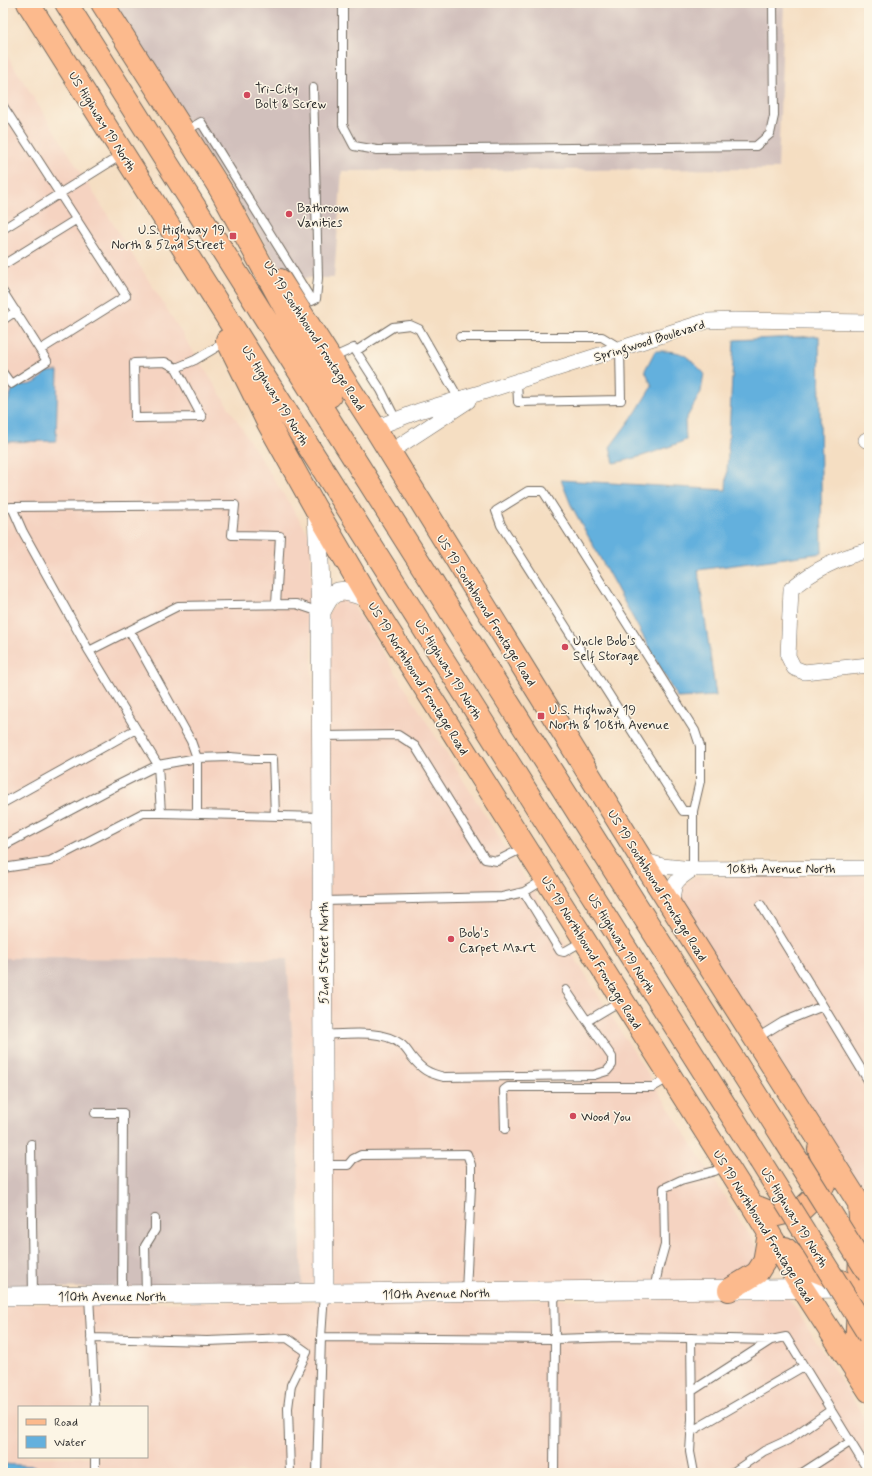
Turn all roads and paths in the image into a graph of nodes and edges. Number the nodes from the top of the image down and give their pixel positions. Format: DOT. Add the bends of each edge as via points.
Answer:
graph roads {
  1 [pos="28,3"];
  2 [pos="66,3"];
  3 [pos="102,3"];
  4 [pos="342,3"];
  5 [pos="773,3"];
  6 [pos="314,88"];
  7 [pos="3,106"];
  8 [pos="124,154"];
  9 [pos="221,178"];
  10 [pos="60,193"];
  11 [pos="77,219"];
  12 [pos="3,229"];
  13 [pos="176,237"];
  14 [pos="3,265"];
  15 [pos="3,292"];
  16 [pos="16,311"];
  17 [pos="3,320"];
  18 [pos="869,322"];
  19 [pos="460,337"];
  20 [pos="227,341"];
  21 [pos="620,348"];
  22 [pos="40,350"];
  23 [pos="356,351"];
  24 [pos="331,359"];
  25 [pos="176,368"];
  26 [pos="3,373"];
  27 [pos="517,381"];
  28 [pos="483,392"];
  29 [pos="459,399"];
  30 [pos="396,420"];
  31 [pos="376,428"];
  32 [pos="390,452"];
  33 [pos="382,503"];
  34 [pos="12,507"];
  35 [pos="3,508"];
  36 [pos="317,511"];
  37 [pos="869,550"];
  38 [pos="368,598"];
  39 [pos="276,605"];
  40 [pos="321,612"];
  41 [pos="130,631"];
  42 [pos="89,651"];
  43 [pos="869,665"];
  44 [pos="136,729"];
  45 [pos="322,736"];
  46 [pos="197,758"];
  47 [pos="158,765"];
  48 [pos="3,803"];
  49 [pos="693,810"];
  50 [pos="161,813"];
  51 [pos="197,814"];
  52 [pos="275,816"];
  53 [pos="322,817"];
  54 [pos="3,846"];
  55 [pos="526,847"];
  56 [pos="642,860"];
  57 [pos="3,868"];
  58 [pos="869,868"];
  59 [pos="693,869"];
  60 [pos="546,878"];
  61 [pos="524,892"];
  62 [pos="322,901"];
  63 [pos="761,905"];
  64 [pos="672,907"];
  65 [pos="585,940"];
  66 [pos="566,990"];
  67 [pos="622,999"];
  68 [pos="823,1006"];
  69 [pos="587,1021"];
  70 [pos="323,1035"];
  71 [pos="755,1039"];
  72 [pos="671,1076"];
  73 [pos="869,1082"];
  74 [pos="95,1112"];
  75 [pos="505,1129"];
  76 [pos="813,1129"];
  77 [pos="31,1144"];
  78 [pos="726,1164"];
  79 [pos="324,1165"];
  80 [pos="752,1205"];
  81 [pos="864,1211"];
  82 [pos="155,1219"];
  83 [pos="769,1233"];
  84 [pos="866,1286"];
  85 [pos="803,1289"];
  86 [pos="729,1290"];
  87 [pos="654,1291"];
  88 [pos="554,1292"];
  89 [pos="466,1293"];
  90 [pos="324,1294"];
  91 [pos="146,1295"];
  92 [pos="3,1296"];
  93 [pos="34,1296"];
  94 [pos="89,1296"];
  95 [pos="122,1296"];
  96 [pos="869,1335"];
  97 [pos="321,1337"];
  98 [pos="91,1338"];
  99 [pos="691,1338"];
  100 [pos="555,1339"];
  101 [pos="771,1340"];
  102 [pos="804,1366"];
  103 [pos="865,1384"];
  104 [pos="692,1391"];
  105 [pos="95,1406"];
  106 [pos="831,1410"];
  107 [pos="691,1434"];
  108 [pos="850,1442"];
  109 [pos="95,1458"];
  110 [pos="869,1472"];
  111 [pos="95,1473"];
  112 [pos="290,1473"];
  113 [pos="317,1473"];
  114 [pos="554,1473"];
  115 [pos="694,1473"];
  116 [pos="732,1473"];
  117 [pos="802,1473"];
  1 -- 8 [label="main road, US Highway 19 North"];
  2 -- 33 [label="main road"];
  3 -- 9 [label="main road, US 19 Southbound Frontage Road" via="184,132"];
  4 -- 5 [label="lane" via="343,125 354,146 377,150 756,146 770,134 774,116"];
  6 -- 9 [label="lane" via="318,278 316,299 312,301"];
  7 -- 10 [label="lane"];
  8 -- 10 [label="lane"];
  8 -- 13 [label="main road, US Highway 19 North"];
  9 -- 24 [label="main road, US 19 Southbound Frontage Road"];
  9 -- 33 [label="main road"];
  10 -- 11 [label="lane"];
  10 -- 12 [label="lane"];
  11 -- 14 [label="lane"];
  11 -- 22 [label="lane" via="126,296"];
  13 -- 20 [label="main road, US 19 Northbound Frontage Road"];
  13 -- 96 [label="main road, US Highway 19 North, bridge"];
  15 -- 16 [label="lane"];
  16 -- 17 [label="lane"];
  16 -- 22 [label="lane"];
  18 -- 21 [label="street, Springwood Boulevard" via="707,321"];
  19 -- 21 [label="lane" via="602,337"];
  20 -- 25 [label="lane"];
  20 -- 36 [label="main road, US 19 Northbound Frontage Road" via="268,423"];
  21 -- 27 [label="street, Springwood Boulevard"];
  21 -- 27 [label="lane" via="621,400 518,402"];
  22 -- 26 [label="lane" via="47,361 11,384"];
  23 -- 24 [label="lane" via="354,348"];
  23 -- 29 [label="lane" via="393,327 410,325 419,329"];
  23 -- 30 [label="lane" via="381,390"];
  24 -- 31 [label="main road, US 19 Southbound Frontage Road"];
  25 -- 25 [label="lane" via="165,362 134,363 135,418 202,417"];
  27 -- 28 [label="street, Springwood Boulevard"];
  28 -- 29 [label="street, Springwood Boulevard"];
  28 -- 32 [label="street, Springwood Boulevard"];
  29 -- 30 [label="street, Springwood Boulevard" via="419,410"];
  30 -- 31 [label="street, Springwood Boulevard"];
  31 -- 32 [label="main road, US 19 Southbound Frontage Road"];
  32 -- 56 [label="main road, US 19 Southbound Frontage Road"];
  33 -- 84 [label="main road, bridge" via="786,1142"];
  34 -- 35 [label="lane"];
  34 -- 39 [label="lane" via="235,505 232,535 280,536"];
  34 -- 42 [label="lane" via="23,532"];
  36 -- 38 [label="main road, US 19 Northbound Frontage Road"];
  36 -- 40 [label="street, 52nd Street North"];
  37 -- 43 [label="street" via="843,557 804,578 791,589 788,656 794,668 804,672"];
  38 -- 40 [label="street" via="348,591 337,592 329,597"];
  38 -- 55 [label="main road, US 19 Northbound Frontage Road"];
  39 -- 40 [label="lane" via="296,604"];
  39 -- 41 [label="lane" via="178,606"];
  40 -- 45 [label="street, 52nd Street North"];
  41 -- 42 [label="lane"];
  41 -- 46 [label="lane" via="191,741"];
  42 -- 44 [label="lane"];
  44 -- 47 [label="lane"];
  44 -- 48 [label="lane"];
  45 -- 53 [label="street, 52nd Street North"];
  45 -- 55 [label="lane" via="398,735 415,746 485,859 497,861"];
  46 -- 47 [label="lane"];
  46 -- 51 [label="lane"];
  46 -- 52 [label="lane" via="273,760"];
  47 -- 50 [label="lane"];
  47 -- 54 [label="lane"];
  49 -- 49 [label="lane" via="700,781 700,746 695,731 543,491 528,491 496,511 502,525 683,811"];
  49 -- 59 [label="lane"];
  50 -- 51 [label="lane"];
  50 -- 57 [label="lane" via="143,813 50,861"];
  51 -- 52 [label="lane"];
  52 -- 53 [label="lane"];
  53 -- 62 [label="street, 52nd Street North"];
  55 -- 60 [label="main road, US 19 Northbound Frontage Road"];
  56 -- 59 [label="street, 108th Avenue North" via="662,866"];
  56 -- 64 [label="main road, US 19 Southbound Frontage Road"];
  58 -- 59 [label="street, 108th Avenue North"];
  59 -- 64 [label="street" via="678,878 673,890"];
  60 -- 61 [label="lane"];
  60 -- 65 [label="main road, US 19 Northbound Frontage Road"];
  61 -- 62 [label="lane" via="502,897"];
  61 -- 65 [label="lane" via="560,951 564,952"];
  62 -- 70 [label="street, 52nd Street North"];
  63 -- 68 [label="lane"];
  64 -- 71 [label="main road, US 19 Southbound Frontage Road"];
  65 -- 67 [label="main road, US 19 Northbound Frontage Road"];
  66 -- 69 [label="lane"];
  67 -- 69 [label="lane"];
  67 -- 72 [label="main road, US 19 Northbound Frontage Road"];
  68 -- 71 [label="lane" via="784,1022"];
  68 -- 73 [label="lane"];
  69 -- 70 [label="lane" via="612,1057 612,1065 607,1071 594,1075 444,1077 428,1073 402,1045 388,1037 362,1034"];
  70 -- 79 [label="street, 52nd Street North"];
  71 -- 76 [label="main road, US 19 Southbound Frontage Road"];
  72 -- 75 [label="lane" via="653,1087 508,1087 504,1090"];
  72 -- 78 [label="main road, US 19 Northbound Frontage Road"];
  74 -- 95 [label="lane" via="122,1113"];
  76 -- 80 [label="main road" via="824,1164 825,1182 820,1192 802,1209 778,1216"];
  76 -- 81 [label="main road, US 19 Southbound Frontage Road"];
  77 -- 93 [label="lane"];
  78 -- 80 [label="main road, US 19 Northbound Frontage Road"];
  78 -- 87 [label="lane" via="715,1171 681,1180 664,1188 664,1245"];
  79 -- 89 [label="lane" via="348,1165 361,1155 466,1154 471,1165"];
  79 -- 90 [label="street, 52nd Street North"];
  80 -- 83 [label="main road, US 19 Northbound Frontage Road"];
  81 -- 84 [label="main road" via="861,1232"];
  82 -- 91 [label="lane" via="155,1230 145,1246"];
  83 -- 84 [label="main road" via="804,1266"];
  83 -- 85 [label="main road, US 19 Northbound Frontage Road"];
  83 -- 86 [label="main road" via="764,1262 757,1273"];
  84 -- 85 [label="street, 110th Avenue North"];
  84 -- 103 [label="main road" via="856,1351"];
  85 -- 86 [label="street, 110th Avenue North"];
  85 -- 103 [label="main road, US 19 Northbound Frontage Road"];
  86 -- 87 [label="street, 110th Avenue North"];
  87 -- 88 [label="street, 110th Avenue North"];
  88 -- 89 [label="street, 110th Avenue North"];
  88 -- 100 [label="lane"];
  89 -- 90 [label="street, 110th Avenue North"];
  90 -- 91 [label="street, 110th Avenue North"];
  90 -- 97 [label="lane"];
  91 -- 95 [label="street, 110th Avenue North"];
  92 -- 93 [label="street, 110th Avenue North"];
  93 -- 94 [label="street, 110th Avenue North"];
  94 -- 95 [label="street, 110th Avenue North"];
  94 -- 98 [label="lane"];
  97 -- 100 [label="lane"];
  97 -- 113 [label="lane"];
  98 -- 105 [label="lane"];
  98 -- 112 [label="lane" via="287,1338 307,1352 291,1384 288,1408"];
  99 -- 100 [label="lane"];
  99 -- 101 [label="lane"];
  99 -- 104 [label="lane"];
  100 -- 114 [label="lane"];
  101 -- 102 [label="lane" via="786,1337"];
  101 -- 104 [label="lane"];
  102 -- 106 [label="lane"];
  102 -- 107 [label="lane"];
  104 -- 107 [label="lane"];
  106 -- 108 [label="lane"];
  106 -- 116 [label="lane" via="788,1440 764,1451"];
  107 -- 115 [label="lane" via="690,1452"];
  108 -- 110 [label="lane"];
  108 -- 117 [label="lane"];
  109 -- 111 [label="lane"];
}
